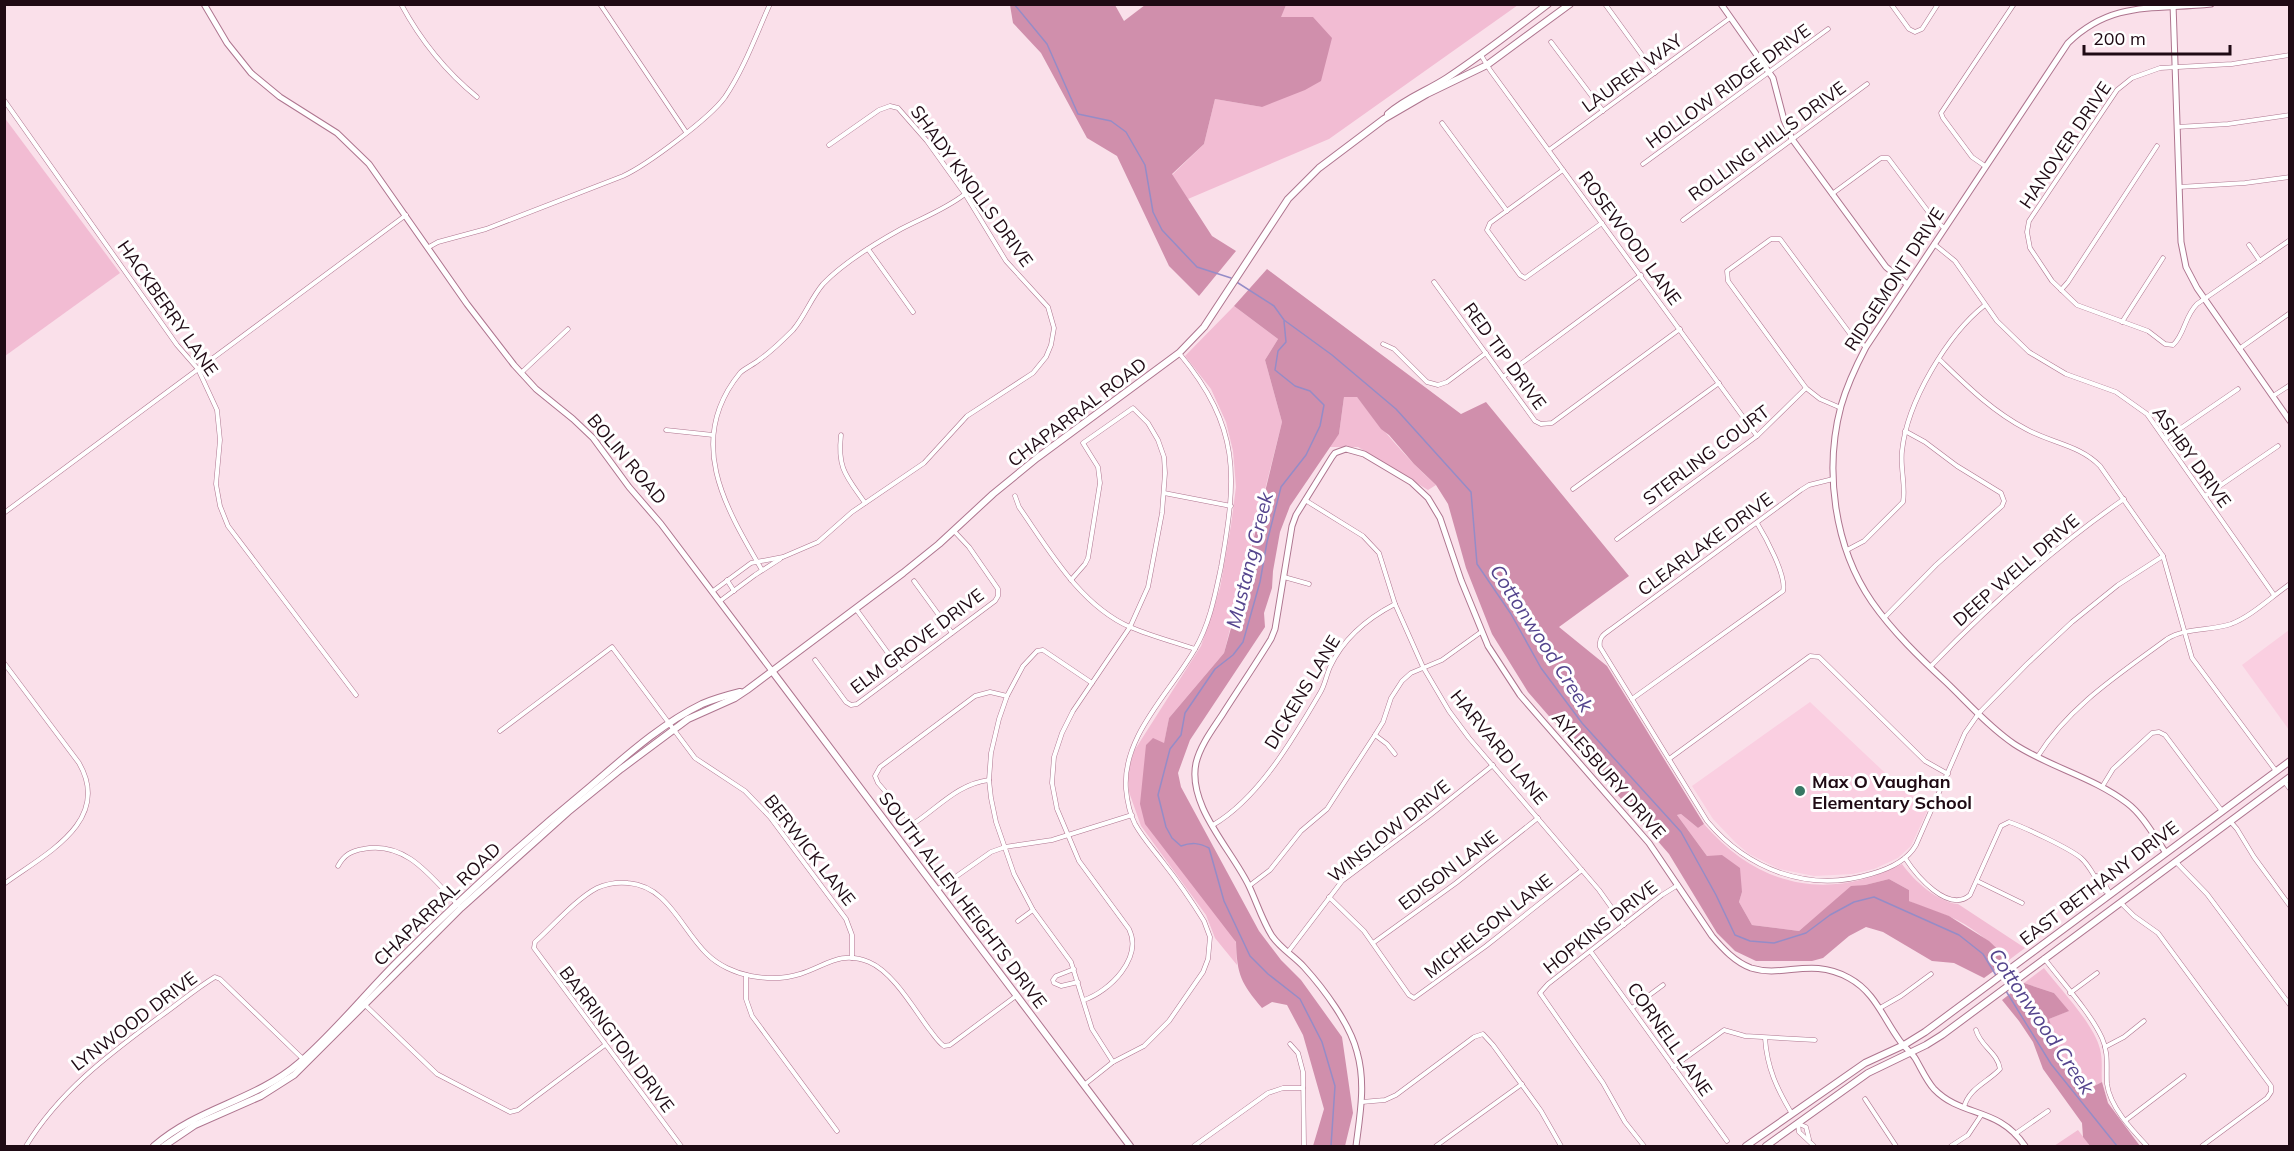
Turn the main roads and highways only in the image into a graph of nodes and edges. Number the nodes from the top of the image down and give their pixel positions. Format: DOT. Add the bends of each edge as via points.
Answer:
graph roads {
  1 [pos="1548,4"];
  2 [pos="1570,4"];
  3 [pos="1384,119"];
  4 [pos="772,671"];
  5 [pos="2289,761"];
  6 [pos="2276,771"];
  7 [pos="2287,779"];
  8 [pos="2222,811"];
  9 [pos="2230,821"];
  10 [pos="2166,853"];
  11 [pos="2176,862"];
  12 [pos="2110,894"];
  13 [pos="2121,902"];
  14 [pos="305,1062"];
  15 [pos="1792,1114"];
  16 [pos="1798,1123"];
  17 [pos="154,1146"];
  18 [pos="164,1146"];
  19 [pos="1130,1146"];
  20 [pos="1746,1146"];
  21 [pos="1766,1146"];
  1 -- 3 [label="main road, CHAPARRAL ROAD" via="1444,80 1402,102"];
  2 -- 3 [label="main road, CHAPARRAL ROAD" via="1487,65"];
  3 -- 4 [label="main road, CHAPARRAL ROAD" via="1305,180 1283,206 1200,332 1179,353 1037,459 903,573"];
  4 -- 14 [label="main road, CHAPARRAL ROAD" via="735,698 670,727 568,812 459,906"];
  4 -- 19 [label="main road, SOUTH ALLEN HEIGHTS DRIVE"];
  5 -- 6 [label="main road, EAST BETHANY DRIVE"];
  6 -- 7 [label="main road"];
  6 -- 8 [label="main road, EAST BETHANY DRIVE"];
  7 -- 9 [label="main road, EAST BETHANY DRIVE"];
  8 -- 9 [label="main road"];
  8 -- 10 [label="main road, EAST BETHANY DRIVE"];
  9 -- 11 [label="main road, EAST BETHANY DRIVE"];
  10 -- 11 [label="main road"];
  10 -- 12 [label="main road, EAST BETHANY DRIVE"];
  11 -- 13 [label="main road, EAST BETHANY DRIVE"];
  12 -- 13 [label="main road"];
  12 -- 15 [label="main road, EAST BETHANY DRIVE" via="1925,1032 1865,1063"];
  13 -- 16 [label="main road, EAST BETHANY DRIVE" via="1942,1035 1868,1073"];
  14 -- 17 [label="main road, CHAPARRAL ROAD" via="264,1088 202,1114"];
  14 -- 18 [label="main road, CHAPARRAL ROAD" via="269,1092 203,1120"];
  15 -- 16 [label="main road"];
  15 -- 20 [label="main road, EAST BETHANY DRIVE"];
  16 -- 21 [label="main road, EAST BETHANY DRIVE"];
}
